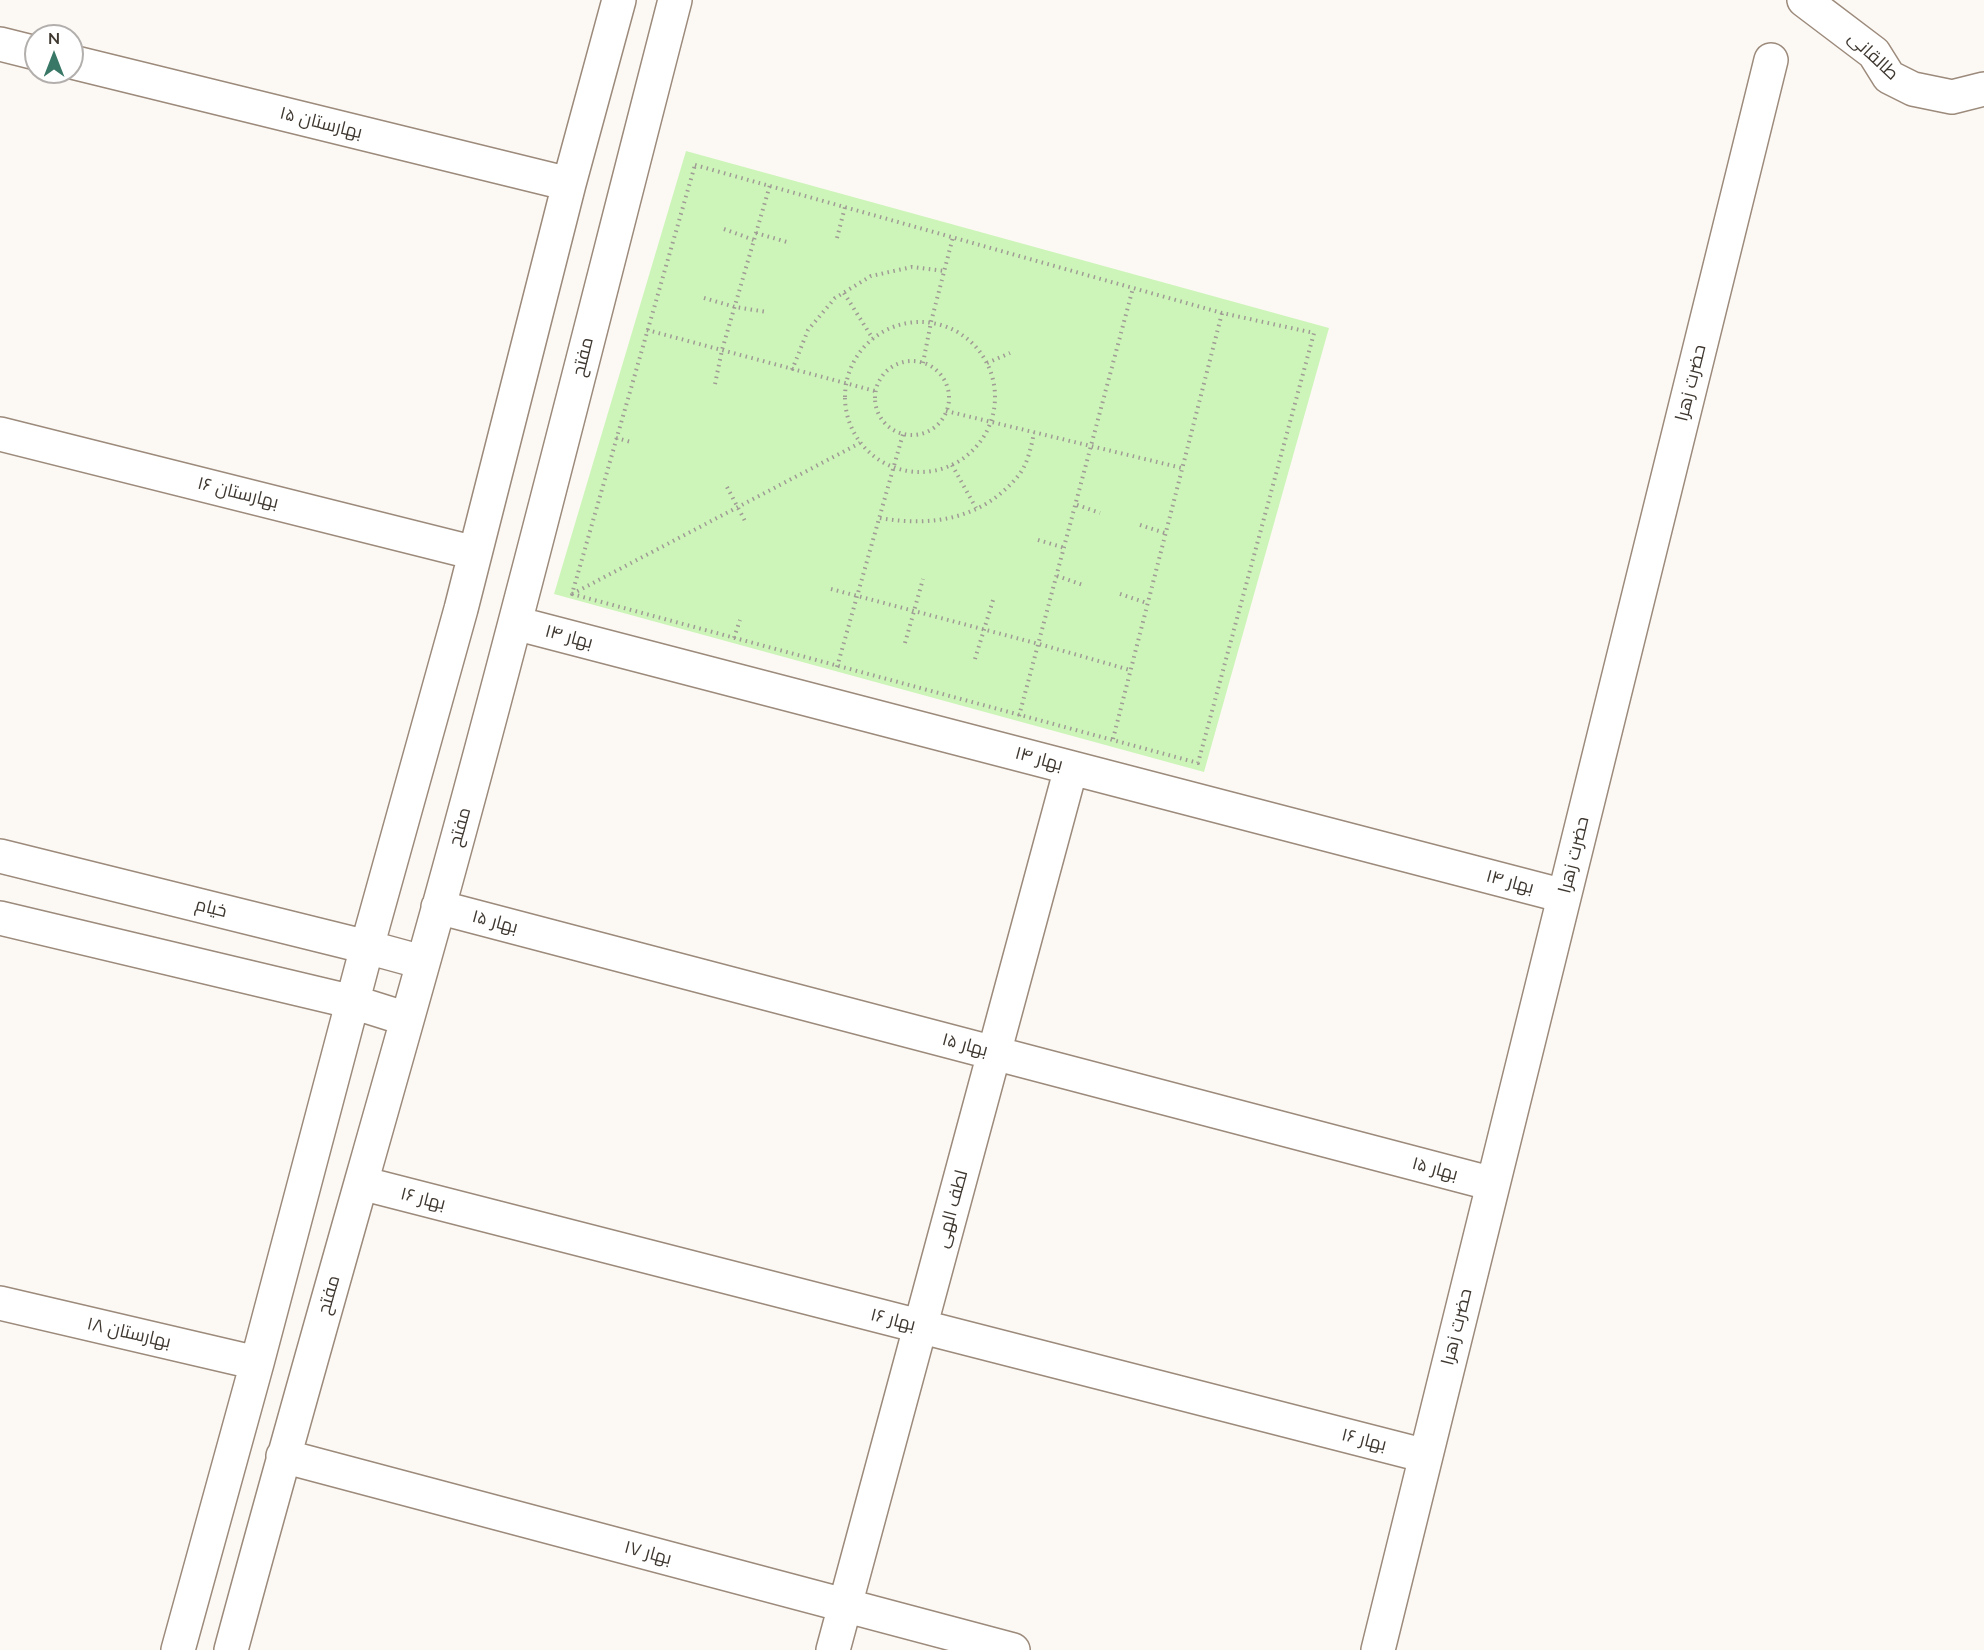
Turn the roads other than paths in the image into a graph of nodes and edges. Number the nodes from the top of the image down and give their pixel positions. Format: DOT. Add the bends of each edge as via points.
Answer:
graph roads {
  1 [pos="619,0"];
  2 [pos="675,0"];
  3 [pos="1804,0"];
  4 [pos="0,44"];
  5 [pos="24,50"];
  6 [pos="1771,60"];
  7 [pos="84,65"];
  8 [pos="1984,89"];
  9 [pos="569,184"];
  10 [pos="0,434"];
  11 [pos="475,553"];
  12 [pos="515,623"];
  13 [pos="1071,768"];
  14 [pos="0,856"];
  15 [pos="1564,896"];
  16 [pos="438,907"];
  17 [pos="0,918"];
  18 [pos="368,947"];
  19 [pos="422,962"];
  20 [pos="353,1002"];
  21 [pos="407,1019"];
  22 [pos="994,1053"];
  23 [pos="361,1183"];
  24 [pos="1492,1184"];
  25 [pos="0,1303"];
  26 [pos="920,1327"];
  27 [pos="257,1363"];
  28 [pos="283,1456"];
  29 [pos="1426,1456"];
  30 [pos="845,1605"];
  31 [pos="178,1650"];
  32 [pos="231,1650"];
  33 [pos="833,1650"];
  34 [pos="1013,1650"];
  35 [pos="1378,1650"];
  1 -- 9 [label="street"];
  2 -- 12 [label="street, مفتح"];
  3 -- 8 [label="street, طالقانی" via="1874,53 1889,77 1913,89 1952,97"];
  4 -- 5 [label="street"];
  6 -- 15 [label="street, حضرت زهرا"];
  7 -- 9 [label="street, بهارستان ۱۵"];
  9 -- 11 [label="street"];
  10 -- 11 [label="street, بهارستان ۱۶"];
  11 -- 18 [label="street"];
  12 -- 13 [label="street, بهار ۱۴"];
  12 -- 16 [label="street, مفتح"];
  13 -- 15 [label="street, بهار ۱۴"];
  13 -- 22 [label="street, لطف الهی"];
  14 -- 18 [label="street, خیام"];
  15 -- 24 [label="street, حضرت زهرا"];
  16 -- 19 [label="street, مفتح"];
  16 -- 22 [label="street, بهار ۱۵"];
  17 -- 20 [label="street"];
  18 -- 19 [label="street, خیام"];
  18 -- 20 [label="street"];
  19 -- 21 [label="street, مفتح"];
  20 -- 21 [label="street"];
  20 -- 27 [label="street"];
  21 -- 23 [label="street, مفتح"];
  22 -- 24 [label="street, بهار ۱۵"];
  22 -- 26 [label="street, لطف الهی"];
  23 -- 26 [label="street, بهار ۱۶"];
  23 -- 28 [label="street, مفتح"];
  24 -- 29 [label="street, حضرت زهرا"];
  25 -- 27 [label="street, بهارستان ۱۸"];
  26 -- 29 [label="street, بهار ۱۶"];
  26 -- 30 [label="street, لطف الهی"];
  27 -- 31 [label="street"];
  28 -- 30 [label="street, بهار ۱۷"];
  28 -- 32 [label="street, مفتح"];
  29 -- 35 [label="street, حضرت زهرا"];
  30 -- 33 [label="street, لطف الهی"];
  30 -- 34 [label="street, بهار ۱۷"];
}
